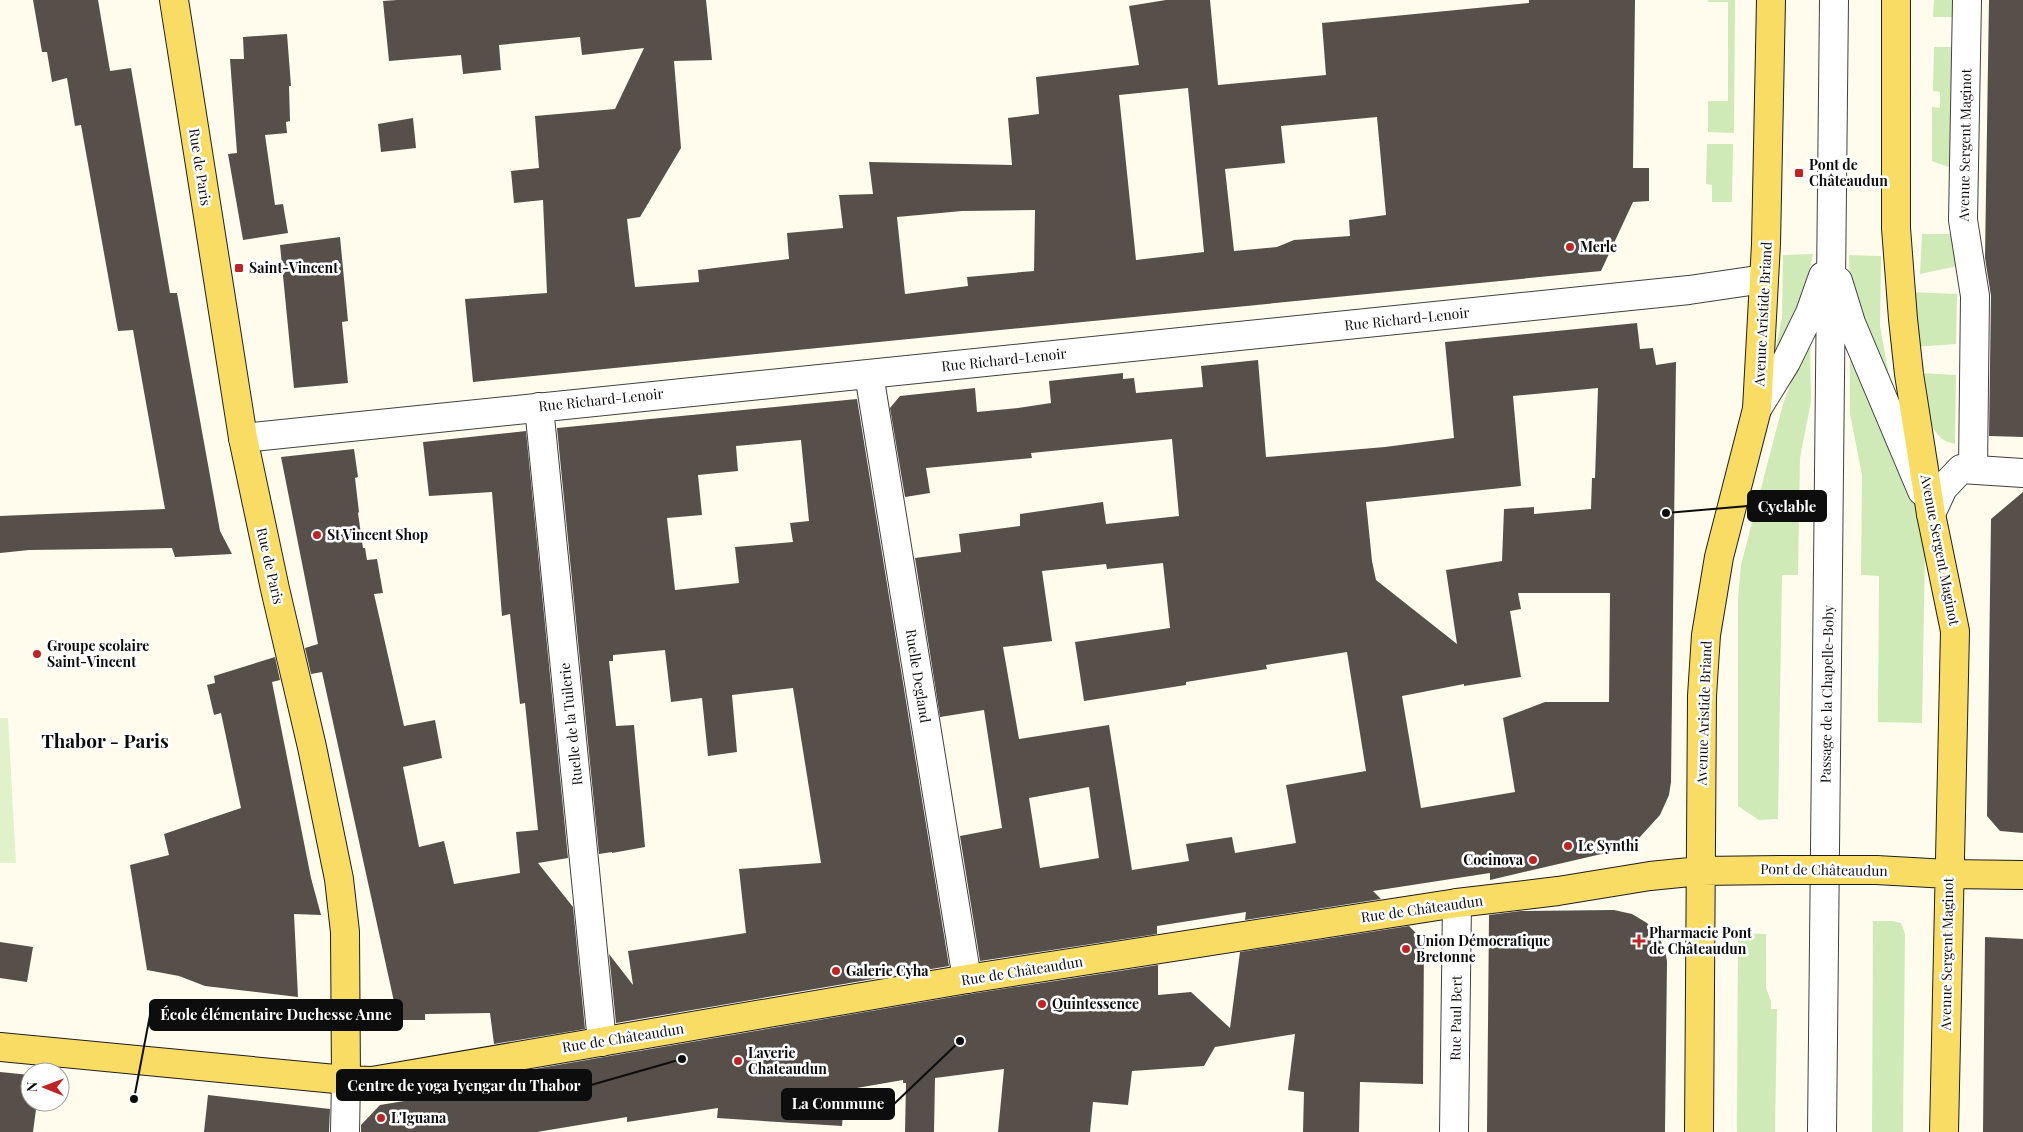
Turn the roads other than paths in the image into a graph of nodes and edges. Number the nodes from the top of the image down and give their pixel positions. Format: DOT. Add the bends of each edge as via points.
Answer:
graph roads {
  1 [pos="174,0"];
  2 [pos="1770,0"];
  3 [pos="1834,0"];
  4 [pos="1896,0"];
  5 [pos="1967,0"];
  6 [pos="1830,256"];
  7 [pos="1764,279"];
  8 [pos="869,374"];
  9 [pos="539,407"];
  10 [pos="1757,409"];
  11 [pos="243,438"];
  12 [pos="1973,469"];
  13 [pos="2023,473"];
  14 [pos="1932,514"];
  15 [pos="1700,871"];
  16 [pos="1948,874"];
  17 [pos="2023,874"];
  18 [pos="1457,903"];
  19 [pos="967,979"];
  20 [pos="602,1042"];
  21 [pos="0,1047"];
  22 [pos="346,1080"];
  23 [pos="345,1132"];
  24 [pos="1454,1132"];
  25 [pos="1699,1132"];
  26 [pos="1822,1132"];
  27 [pos="1944,1132"];
  1 -- 11 [label="main road, Rue de Paris"];
  2 -- 7 [label="main road, Avenue Aristide Briand"];
  3 -- 6 [label="street, Passage de la Chapelle-Boby"];
  4 -- 14 [label="main road, Avenue Sergent Maginot" via="1897,245 1910,374"];
  5 -- 12 [label="street, Avenue Sergent Maginot" via="1963,220 1975,296"];
  6 -- 10 [label="street, Passage de la Chapelle-Boby" via="1810,314"];
  6 -- 14 [label="street, Passage de la Chapelle-Boby" via="1851,323"];
  6 -- 26 [label="street, Passage de la Chapelle-Boby"];
  7 -- 8 [label="street, Rue Richard-Lenoir" via="1669,292"];
  7 -- 10 [label="main road, Avenue Aristide Briand"];
  8 -- 9 [label="street, Rue Richard-Lenoir"];
  8 -- 19 [label="street, Ruelle Degland"];
  9 -- 11 [label="street, Rue Richard-Lenoir"];
  9 -- 20 [label="street, Ruelle de la Tuilerie"];
  10 -- 15 [label="main road, Avenue Aristide Briand" via="1719,557 1706,635"];
  11 -- 22 [label="main road, Rue de Paris" via="340,879 345,932"];
  12 -- 13 [label="street"];
  12 -- 14 [label="street" via="1961,469 1943,488"];
  14 -- 16 [label="main road, Avenue Sergent Maginot" via="1955,630"];
  15 -- 16 [label="main road, Pont de Châteaudun, bridge" via="1876,870"];
  15 -- 18 [label="main road, Rue de Châteaudun"];
  15 -- 25 [label="main road, Avenue Aristide Briand"];
  16 -- 17 [label="main road, Pont de Châteaudun"];
  16 -- 27 [label="main road, Avenue Sergent Maginot"];
  18 -- 19 [label="main road, Rue de Châteaudun"];
  18 -- 24 [label="street, Rue Paul Bert"];
  19 -- 20 [label="main road, Rue de Châteaudun"];
  20 -- 22 [label="main road, Rue de Châteaudun" via="372,1081"];
  21 -- 22 [label="main road, Rue de Châteaudun"];
  22 -- 23 [label="street, Rue de Paris"];
}
